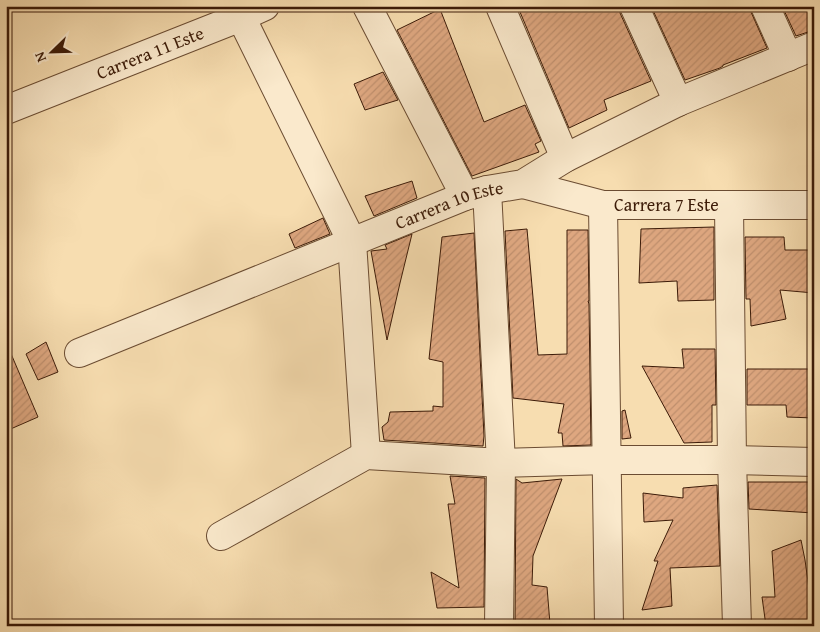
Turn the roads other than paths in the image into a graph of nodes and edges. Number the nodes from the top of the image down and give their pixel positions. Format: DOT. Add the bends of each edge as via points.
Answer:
graph roads {
  1 [pos="367,6"];
  2 [pos="500,6"];
  3 [pos="634,6"];
  4 [pos="765,6"];
  5 [pos="253,12"];
  6 [pos="814,46"];
  7 [pos="788,57"];
  8 [pos="678,102"];
  9 [pos="6,110"];
  10 [pos="565,158"];
  11 [pos="523,184"];
  12 [pos="476,193"];
  13 [pos="604,205"];
  14 [pos="814,205"];
  15 [pos="729,206"];
  16 [pos="352,242"];
  17 [pos="79,353"];
  18 [pos="366,455"];
  19 [pos="607,460"];
  20 [pos="732,460"];
  21 [pos="814,462"];
  22 [pos="501,463"];
  23 [pos="221,536"];
  24 [pos="498,626"];
  25 [pos="609,626"];
  26 [pos="737,626"];
  1 -- 12 [label="street"];
  2 -- 10 [label="street"];
  3 -- 8 [label="street"];
  4 -- 7 [label="street"];
  5 -- 9 [label="street, Carrera 11 Este"];
  5 -- 16 [label="street"];
  6 -- 7 [label="street, Carrera 10 Este"];
  7 -- 8 [label="street, Carrera 10 Este"];
  8 -- 10 [label="street, Carrera 10 Este"];
  10 -- 11 [label="street, Carrera 10 Este"];
  11 -- 12 [label="street, Carrera 10 Este"];
  11 -- 13 [label="street, Carrera 7 Este"];
  12 -- 16 [label="street, Carrera 10 Este"];
  12 -- 22 [label="street"];
  13 -- 15 [label="street, Carrera 7 Este"];
  13 -- 19 [label="street"];
  14 -- 15 [label="street, Carrera 7 Este"];
  15 -- 20 [label="street"];
  16 -- 17 [label="street, Carrera 10 Este"];
  16 -- 18 [label="street"];
  18 -- 22 [label="street"];
  18 -- 23 [label="street"];
  19 -- 20 [label="street"];
  19 -- 22 [label="street"];
  19 -- 25 [label="street"];
  20 -- 21 [label="street"];
  20 -- 26 [label="street"];
  22 -- 24 [label="street"];
}
